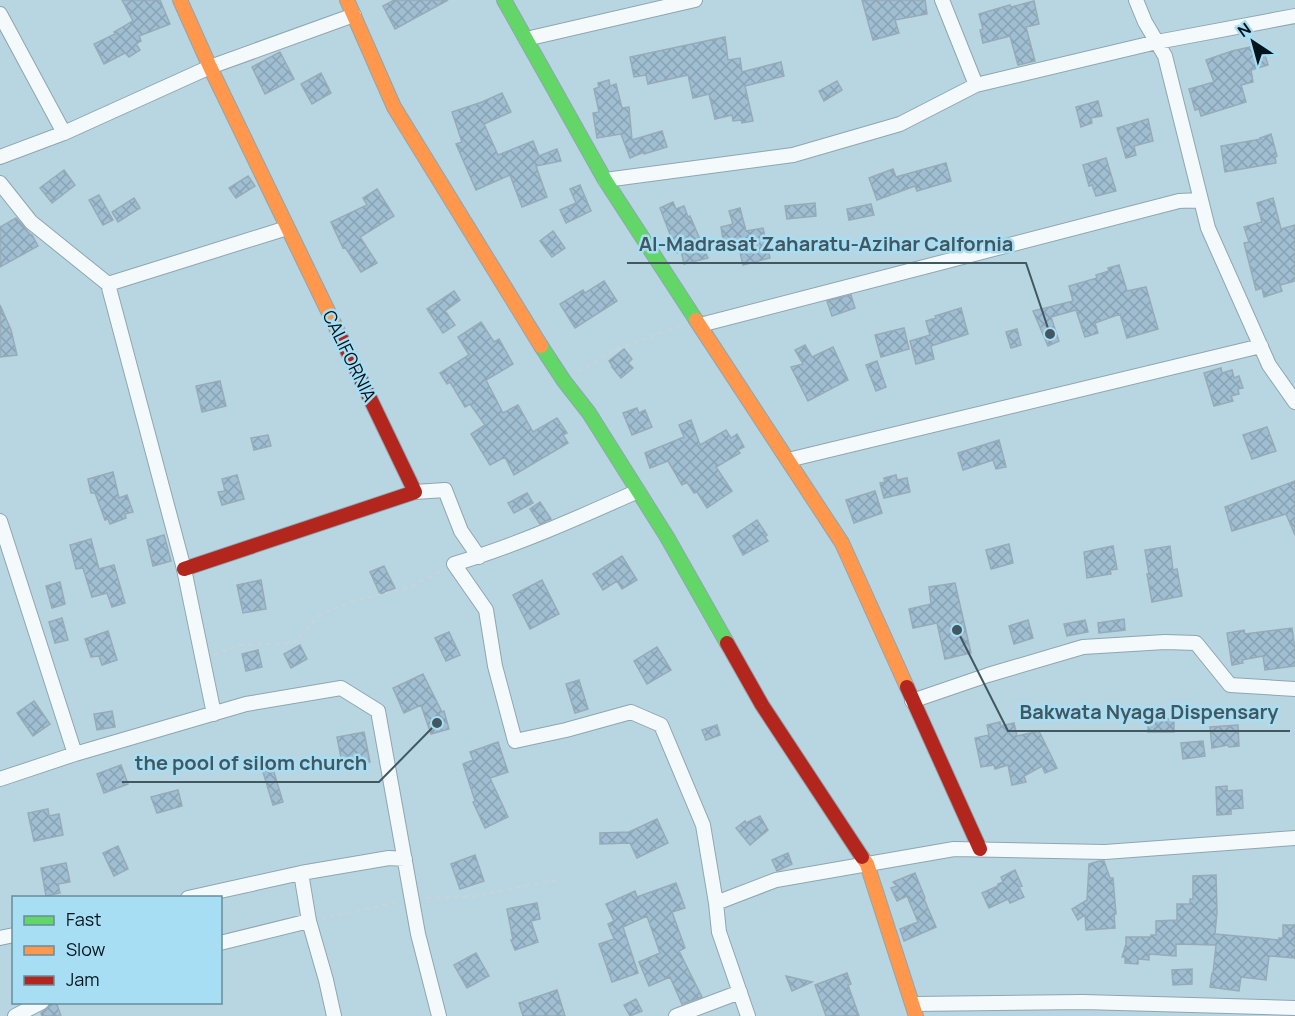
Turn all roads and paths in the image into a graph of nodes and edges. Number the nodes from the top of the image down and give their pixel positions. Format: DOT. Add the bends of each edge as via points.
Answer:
graph roads {
  1 [pos="180,0"];
  2 [pos="347,0"];
  3 [pos="504,0"];
  4 [pos="695,0"];
  5 [pos="942,0"];
  6 [pos="1136,0"];
  7 [pos="0,14"];
  8 [pos="354,15"];
  9 [pos="1295,16"];
  10 [pos="526,39"];
  11 [pos="1157,42"];
  12 [pos="210,68"];
  13 [pos="976,85"];
  14 [pos="64,133"];
  15 [pos="0,157"];
  16 [pos="605,180"];
  17 [pos="0,183"];
  18 [pos="1201,200"];
  19 [pos="287,228"];
  20 [pos="108,284"];
  21 [pos="698,322"];
  22 [pos="1261,346"];
  23 [pos="564,381"];
  24 [pos="1295,402"];
  25 [pos="788,460"];
  26 [pos="638,491"];
  27 [pos="415,492"];
  28 [pos="0,520"];
  29 [pos="479,557"];
  30 [pos="454,564"];
  31 [pos="184,569"];
  32 [pos="202,659"];
  33 [pos="1295,689"];
  34 [pos="912,701"];
  35 [pos="214,714"];
  36 [pos="75,754"];
  37 [pos="0,779"];
  38 [pos="1295,838"];
  39 [pos="980,849"];
  40 [pos="405,859"];
  41 [pos="867,864"];
  42 [pos="301,873"];
  43 [pos="560,879"];
  44 [pos="193,896"];
  45 [pos="413,898"];
  46 [pos="716,903"];
  47 [pos="309,921"];
  48 [pos="222,943"];
  49 [pos="740,992"];
  50 [pos="38,1004"];
  51 [pos="1295,1008"];
  52 [pos="915,1010"];
  53 [pos="15,1016"];
  54 [pos="334,1016"];
  55 [pos="439,1016"];
  56 [pos="676,1016"];
  57 [pos="748,1016"];
  1 -- 12 [label="street, CALIFORNIA"];
  2 -- 8 [label="street"];
  3 -- 10 [label="street"];
  4 -- 10 [label="street"];
  5 -- 13 [label="street"];
  6 -- 11 [label="street"];
  7 -- 14 [label="street"];
  8 -- 12 [label="street"];
  8 -- 23 [label="street" via="394,107"];
  9 -- 11 [label="street"];
  10 -- 16 [label="street"];
  11 -- 13 [label="street"];
  11 -- 18 [label="street" via="1165,56"];
  12 -- 14 [label="street"];
  12 -- 19 [label="street, CALIFORNIA"];
  13 -- 16 [label="street" via="900,124 793,155"];
  14 -- 15 [label="street"];
  16 -- 21 [label="street"];
  17 -- 20 [label="street" via="32,222"];
  18 -- 21 [label="street" via="1179,201"];
  18 -- 22 [label="street" via="1208,228"];
  19 -- 20 [label="street"];
  19 -- 27 [label="street, CALIFORNIA"];
  20 -- 31 [label="street"];
  21 -- 23 [label="path" via="612,351"];
  21 -- 25 [label="street"];
  22 -- 24 [label="street" via="1269,365"];
  22 -- 25 [label="street"];
  23 -- 26 [label="street"];
  25 -- 34 [label="street" via="842,543"];
  26 -- 29 [label="street"];
  26 -- 41 [label="street" via="762,705"];
  27 -- 29 [label="street" via="445,490 461,531"];
  27 -- 31 [label="street"];
  28 -- 36 [label="street"];
  29 -- 30 [label="street"];
  30 -- 32 [label="path" via="410,587 322,613 293,642 240,645"];
  30 -- 46 [label="street" via="486,610 495,666 515,741 631,712 661,725 703,825"];
  31 -- 32 [label="street"];
  32 -- 35 [label="street"];
  33 -- 34 [label="street" via="1230,684 1196,643 1165,642 1083,647"];
  34 -- 39 [label="street"];
  35 -- 36 [label="street"];
  35 -- 40 [label="street" via="246,704 341,688 378,711"];
  36 -- 37 [label="street"];
  38 -- 39 [label="street" via="1105,852"];
  39 -- 41 [label="street" via="954,849"];
  40 -- 42 [label="street" via="389,858"];
  40 -- 45 [label="street"];
  41 -- 46 [label="street" via="776,880"];
  41 -- 52 [label="street"];
  42 -- 44 [label="street"];
  42 -- 47 [label="street"];
  43 -- 45 [label="path" via="475,896"];
  45 -- 47 [label="path"];
  45 -- 55 [label="street"];
  46 -- 49 [label="street" via="719,933"];
  47 -- 48 [label="street"];
  47 -- 54 [label="street"];
  49 -- 56 [label="street"];
  49 -- 57 [label="street"];
  50 -- 53 [label="street"];
  51 -- 52 [label="street" via="1083,1002"];
}
